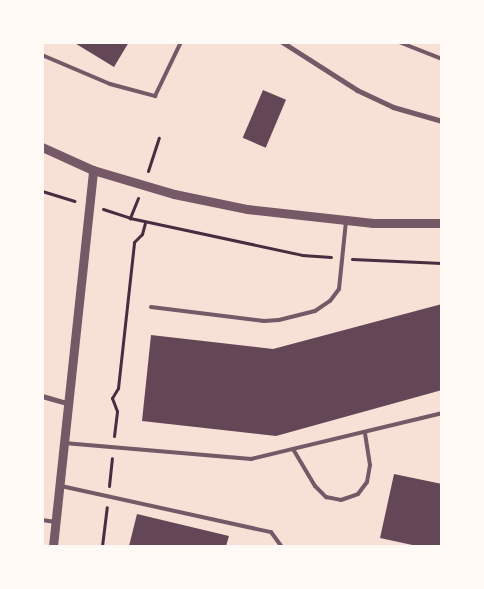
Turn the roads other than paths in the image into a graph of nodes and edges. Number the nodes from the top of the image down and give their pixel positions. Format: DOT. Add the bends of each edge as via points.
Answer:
graph roads {
  1 [pos="181,42"];
  2 [pos="282,42"];
  3 [pos="399,42"];
  4 [pos="42,55"];
  5 [pos="442,59"];
  6 [pos="442,121"];
  7 [pos="42,147"];
  8 [pos="94,170"];
  9 [pos="346,221"];
  10 [pos="442,223"];
  11 [pos="151,307"];
  12 [pos="42,396"];
  13 [pos="67,403"];
  14 [pos="442,413"];
  15 [pos="365,432"];
  16 [pos="64,442"];
  17 [pos="293,449"];
  18 [pos="59,485"];
  19 [pos="42,520"];
  20 [pos="56,522"];
  21 [pos="54,546"];
  22 [pos="281,546"];
  1 -- 4 [label="lane" via="155,96 110,84"];
  2 -- 6 [label="street" via="358,90 393,106"];
  3 -- 5 [label="lane"];
  7 -- 8 [label="street"];
  8 -- 9 [label="street" via="174,194 247,209"];
  8 -- 13 [label="street"];
  9 -- 10 [label="street"];
  9 -- 11 [label="lane" via="339,290 336,296 315,311 264,321"];
  12 -- 13 [label="street"];
  13 -- 16 [label="street"];
  14 -- 15 [label="lane"];
  15 -- 17 [label="lane"];
  15 -- 17 [label="lane" via="370,464 367,482 358,494 341,500 326,497 315,486"];
  16 -- 17 [label="lane" via="251,459"];
  16 -- 18 [label="street"];
  18 -- 20 [label="street"];
  18 -- 22 [label="lane" via="271,532"];
  19 -- 20 [label="lane"];
  20 -- 21 [label="street"];
}
